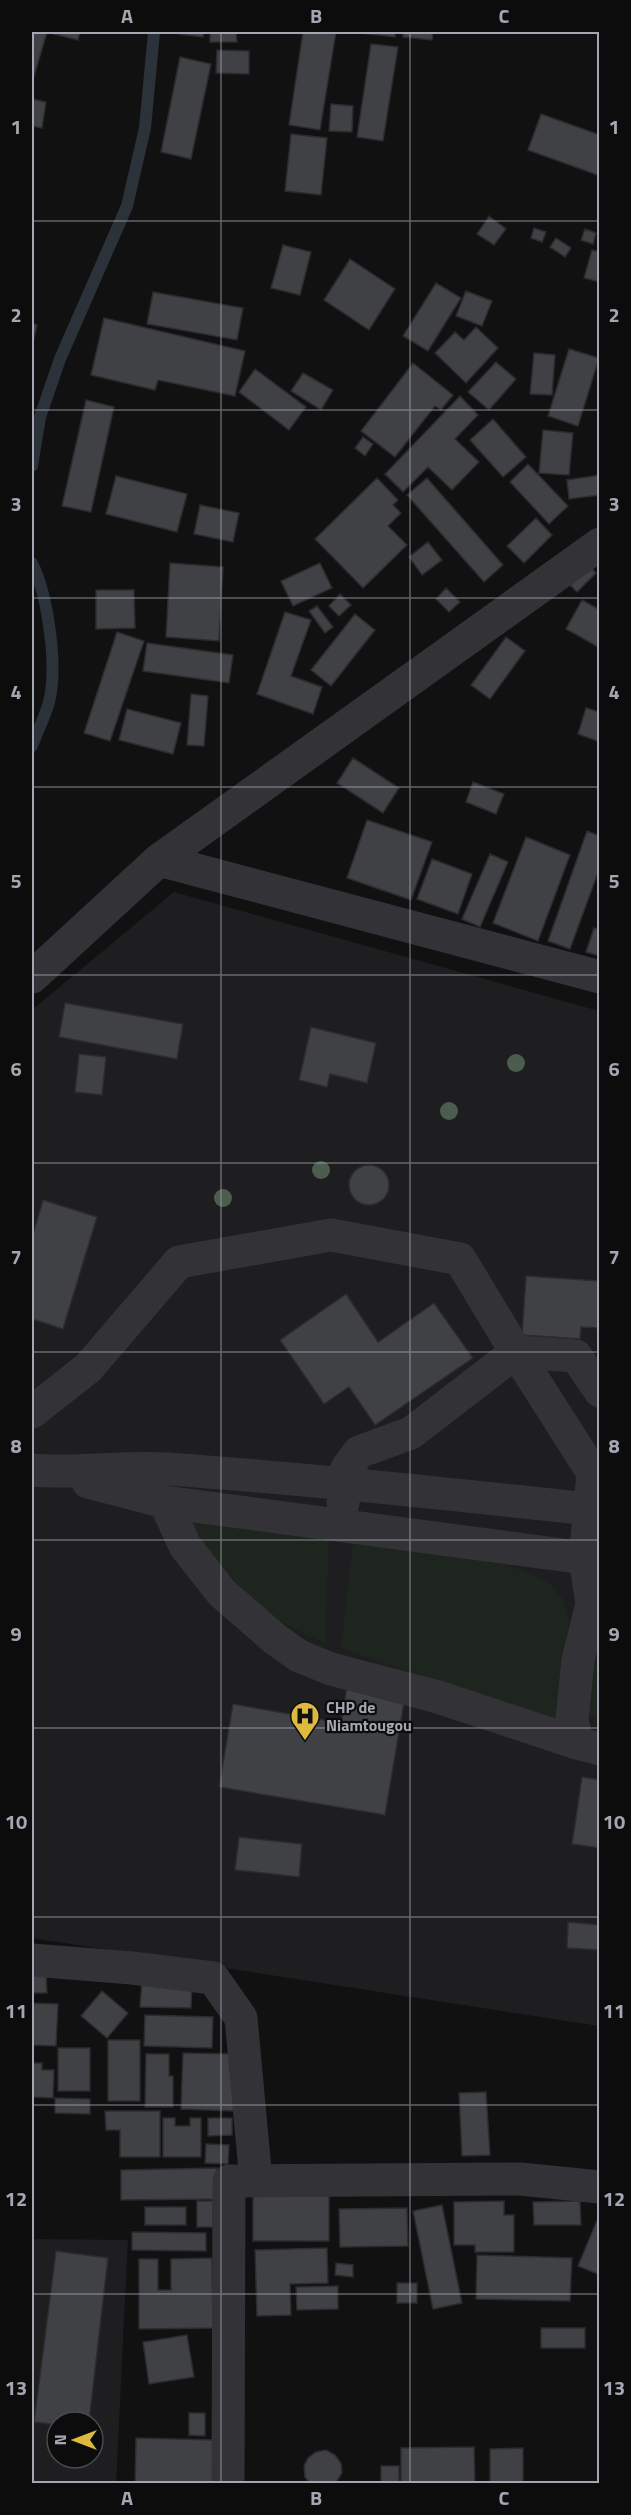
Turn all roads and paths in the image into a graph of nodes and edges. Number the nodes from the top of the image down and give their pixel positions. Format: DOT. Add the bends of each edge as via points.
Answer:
graph roads {
  1 [pos="600,544"];
  2 [pos="159,860"];
  3 [pos="32,977"];
  4 [pos="600,977"];
  5 [pos="516,1352"];
  6 [pos="600,1391"];
  7 [pos="32,1412"];
  8 [pos="42,1471"];
  9 [pos="596,1471"];
  10 [pos="345,1484"];
  11 [pos="165,1502"];
  12 [pos="589,1509"];
  13 [pos="341,1526"];
  14 [pos="585,1558"];
  15 [pos="596,1605"];
  16 [pos="588,1746"];
  17 [pos="32,1960"];
  18 [pos="256,2181"];
  19 [pos="600,2187"];
  20 [pos="228,2484"];
  1 -- 2 [label="street"];
  2 -- 3 [label="street"];
  2 -- 4 [label="street"];
  5 -- 6 [label="street" via="576,1356"];
  5 -- 7 [label="street" via="460,1259 331,1235 179,1262 88,1368"];
  5 -- 9 [label="street"];
  5 -- 10 [label="street" via="411,1433 359,1452 347,1468"];
  8 -- 10 [label="street" via="165,1469"];
  8 -- 11 [label="street"];
  9 -- 12 [label="street"];
  10 -- 12 [label="street"];
  10 -- 13 [label="street"];
  11 -- 13 [label="street"];
  11 -- 16 [label="street" via="184,1546 222,1593 299,1656"];
  12 -- 14 [label="street"];
  13 -- 14 [label="street"];
  14 -- 15 [label="street"];
  15 -- 16 [label="street" via="578,1660 572,1720"];
  17 -- 18 [label="street" via="213,1978 241,2018"];
  18 -- 19 [label="street" via="520,2179"];
  18 -- 20 [label="street" via="229,2181"];
}
